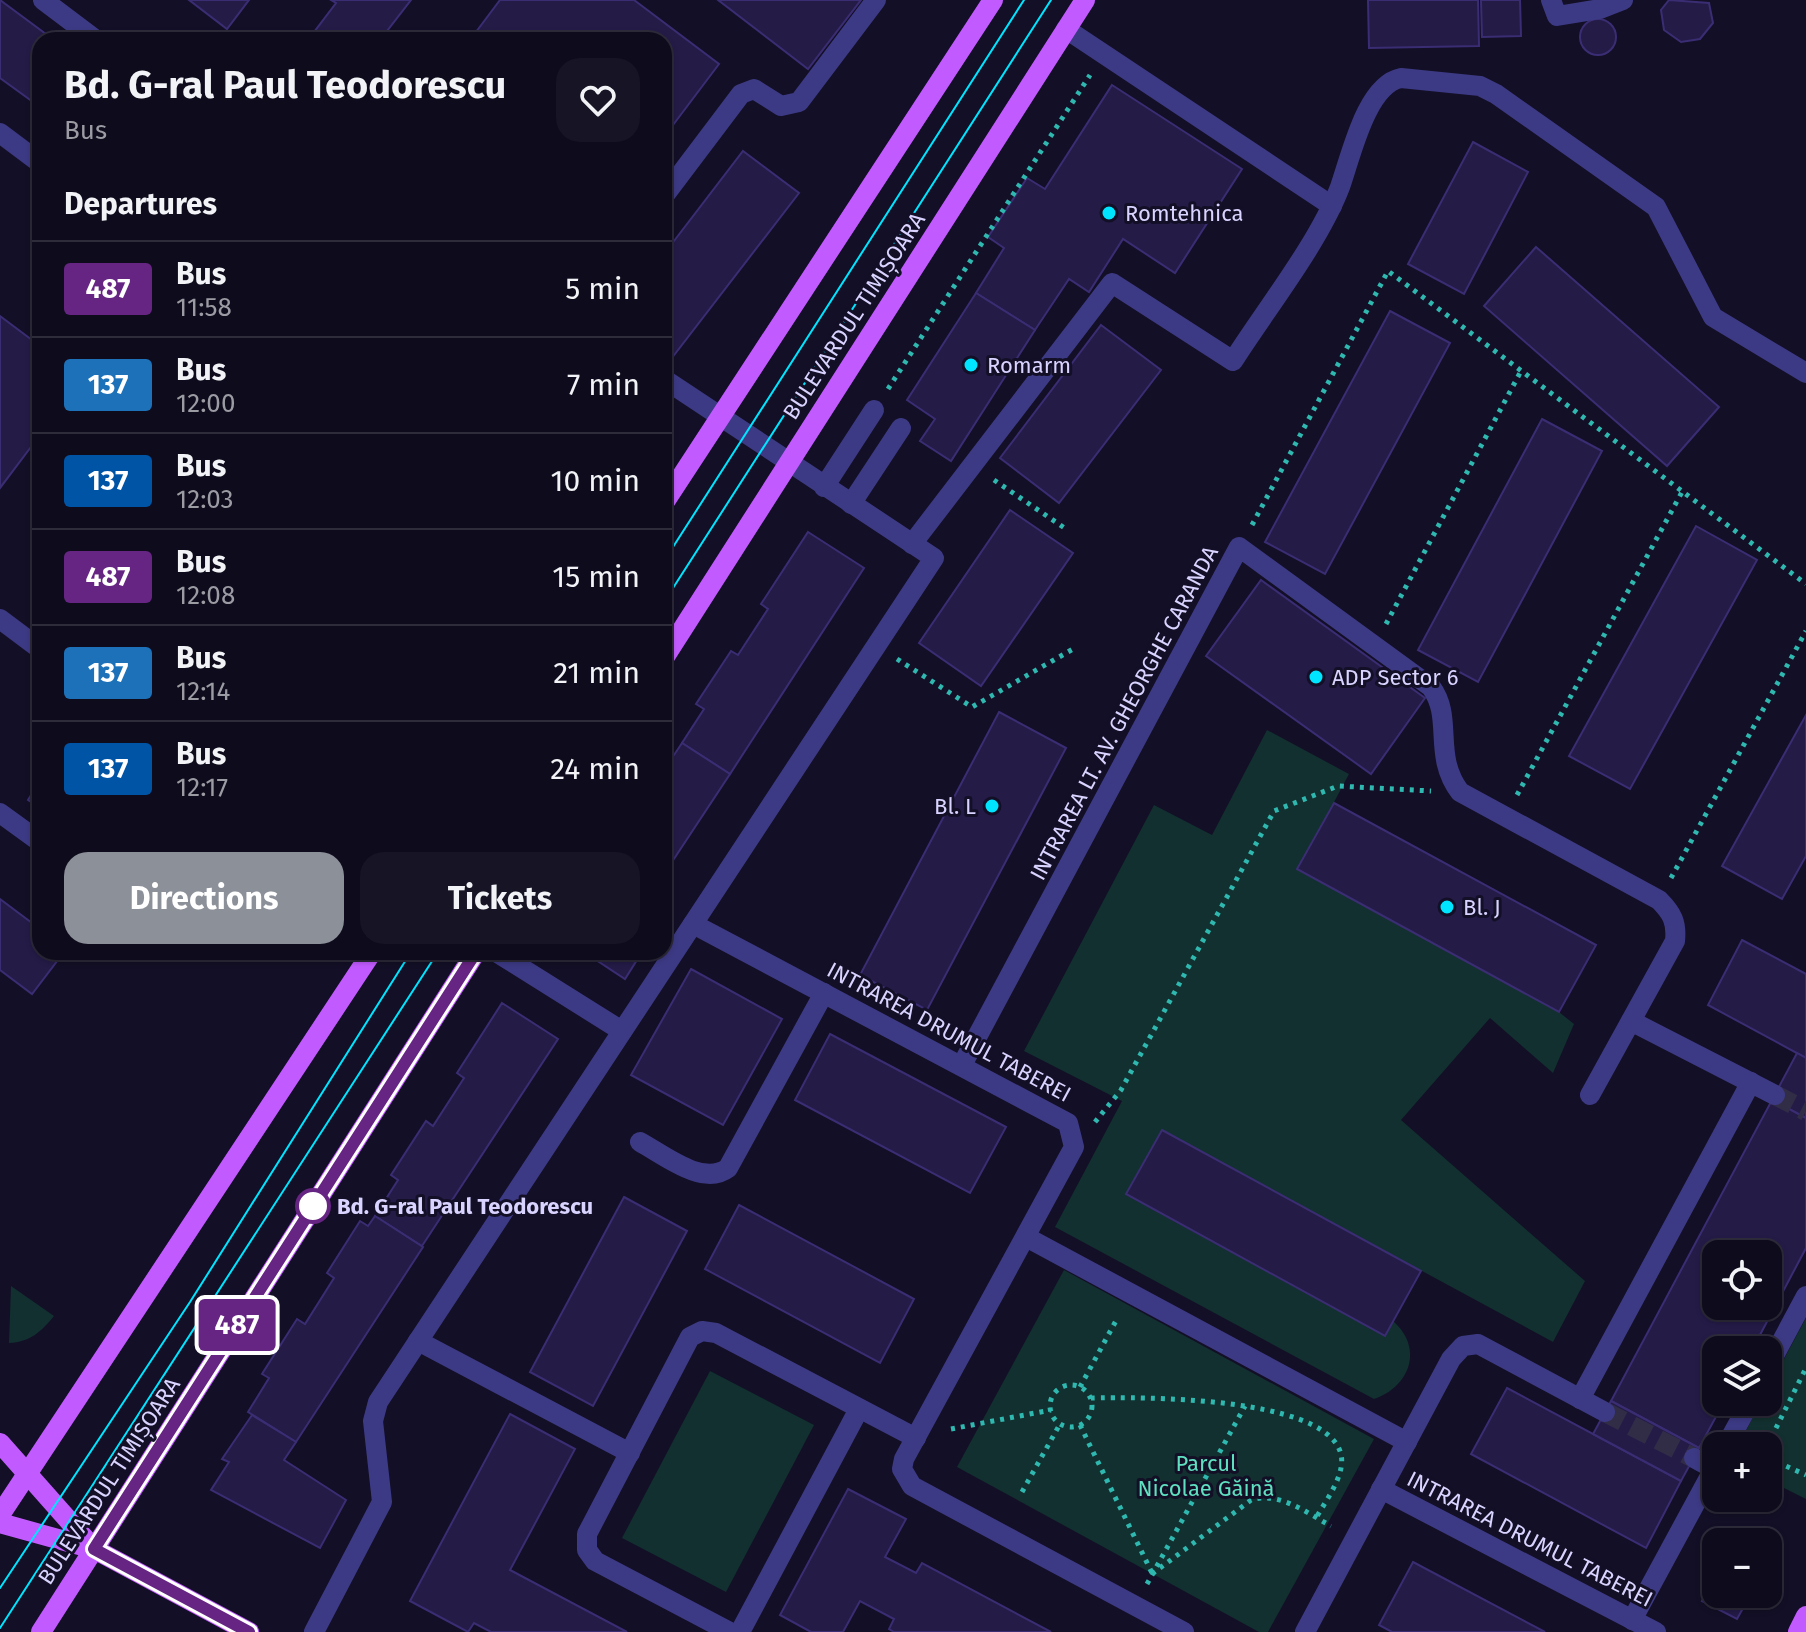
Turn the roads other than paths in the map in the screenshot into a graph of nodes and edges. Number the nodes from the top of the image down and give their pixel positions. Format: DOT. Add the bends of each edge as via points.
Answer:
graph roads {
  1 [pos="43,0"];
  2 [pos="876,0"];
  3 [pos="993,0"];
  4 [pos="1085,0"];
  5 [pos="1551,0"];
  6 [pos="1623,0"];
  7 [pos="1066,29"];
  8 [pos="85,32"];
  9 [pos="0,133"];
  10 [pos="32,157"];
  11 [pos="672,185"];
  12 [pos="1332,206"];
  13 [pos="1806,373"];
  14 [pos="672,385"];
  15 [pos="874,410"];
  16 [pos="720,418"];
  17 [pos="901,428"];
  18 [pos="788,463"];
  19 [pos="824,487"];
  20 [pos="672,491"];
  21 [pos="851,504"];
  22 [pos="912,544"];
  23 [pos="0,619"];
  24 [pos="32,643"];
  25 [pos="672,645"];
  26 [pos="0,813"];
  27 [pos="32,836"];
  28 [pos="693,924"];
  29 [pos="672,956"];
  30 [pos="367,960"];
  31 [pos="471,960"];
  32 [pos="509,960"];
  33 [pos="669,960"];
  34 [pos="824,993"];
  35 [pos="1631,1021"];
  36 [pos="622,1031"];
  37 [pos="962,1065"];
  38 [pos="1751,1082"];
  39 [pos="1590,1095"];
  40 [pos="1775,1095"];
  41 [pos="640,1142"];
  42 [pos="1026,1237"];
  43 [pos="1806,1296"];
  44 [pos="418,1341"];
  45 [pos="1782,1341"];
  46 [pos="1580,1399"];
  47 [pos="859,1409"];
  48 [pos="1605,1412"];
  49 [pos="916,1438"];
  50 [pos="1407,1442"];
  51 [pos="0,1443"];
  52 [pos="630,1453"];
  53 [pos="1694,1458"];
  54 [pos="1702,1461"];
  55 [pos="28,1473"];
  56 [pos="1381,1489"];
  57 [pos="1702,1491"];
  58 [pos="0,1515"];
  59 [pos="0,1523"];
  60 [pos="94,1549"];
  61 [pos="1806,1616"];
  62 [pos="1632,1620"];
  63 [pos="41,1632"];
  64 [pos="249,1632"];
  65 [pos="314,1632"];
  66 [pos="730,1632"];
  67 [pos="740,1632"];
  68 [pos="1184,1632"];
  69 [pos="1305,1632"];
  70 [pos="1656,1632"];
  71 [pos="1798,1632"];
  1 -- 8 [label="street"];
  2 -- 11 [label="street" via="799,102 781,106 754,89 741,94"];
  3 -- 16 [label="main road"];
  4 -- 7 [label="main road, BULEVARDUL TIMIȘOARA"];
  5 -- 6 [label="street" via="1557,16"];
  7 -- 12 [label="street"];
  7 -- 18 [label="main road, BULEVARDUL TIMIȘOARA"];
  9 -- 10 [label="street"];
  12 -- 13 [label="street" via="1380,88 1401,78 1480,86 1656,207 1713,317"];
  12 -- 22 [label="street" via="1233,361 1112,283"];
  14 -- 16 [label="street"];
  15 -- 19 [label="street"];
  16 -- 18 [label="street"];
  16 -- 20 [label="main road"];
  17 -- 21 [label="street"];
  18 -- 19 [label="street"];
  18 -- 25 [label="main road, BULEVARDUL TIMIȘOARA"];
  19 -- 21 [label="street"];
  21 -- 22 [label="street"];
  22 -- 28 [label="street" via="934,558"];
  23 -- 24 [label="street"];
  26 -- 27 [label="street"];
  28 -- 29 [label="street"];
  28 -- 34 [label="street, INTRAREA DRUMUL TABEREI"];
  30 -- 55 [label="main road"];
  31 -- 60 [label="main road, BULEVARDUL TIMIȘOARA"];
  32 -- 36 [label="street"];
  33 -- 36 [label="street"];
  34 -- 37 [label="street, INTRAREA DRUMUL TABEREI"];
  34 -- 41 [label="street" via="728,1168 705,1176"];
  35 -- 37 [label="street, INTRAREA LT. AV. GHEORGHE CARANDA" via="1675,941 1671,911 1460,792 1444,762 1439,697 1431,687 1239,547"];
  35 -- 38 [label="street"];
  35 -- 39 [label="street"];
  36 -- 44 [label="street"];
  37 -- 42 [label="street, INTRAREA DRUMUL TABEREI" via="1061,1117 1072,1130 1074,1147"];
  38 -- 40 [label="street"];
  38 -- 46 [label="street"];
  42 -- 49 [label="street"];
  42 -- 50 [label="street, INTRAREA DRUMUL TABEREI"];
  43 -- 45 [label="street"];
  44 -- 52 [label="street"];
  44 -- 65 [label="street" via="374,1410 382,1489 378,1515"];
  46 -- 48 [label="street, INTRAREA DRUMUL TABEREI"];
  46 -- 50 [label="street, INTRAREA DRUMUL TABEREI" via="1471,1343 1456,1351"];
  47 -- 49 [label="street"];
  47 -- 52 [label="street" via="716,1333 702,1331 690,1337"];
  47 -- 67 [label="street"];
  49 -- 68 [label="street" via="902,1469 912,1486"];
  50 -- 56 [label="street, INTRAREA DRUMUL TABEREI"];
  51 -- 55 [label="main road"];
  52 -- 66 [label="street" via="587,1534 587,1550 595,1561"];
  53 -- 54 [label="street"];
  55 -- 58 [label="main road"];
  55 -- 60 [label="main road"];
  56 -- 62 [label="street, INTRAREA DRUMUL TABEREI"];
  56 -- 69 [label="street, INTRAREA DRUMUL TABEREI"];
  57 -- 62 [label="street"];
  59 -- 60 [label="main road"];
  60 -- 63 [label="main road, BULEVARDUL TIMIȘOARA"];
  60 -- 64 [label="main road"];
  61 -- 71 [label="main road"];
  62 -- 70 [label="street, INTRAREA DRUMUL TABEREI"];
}
